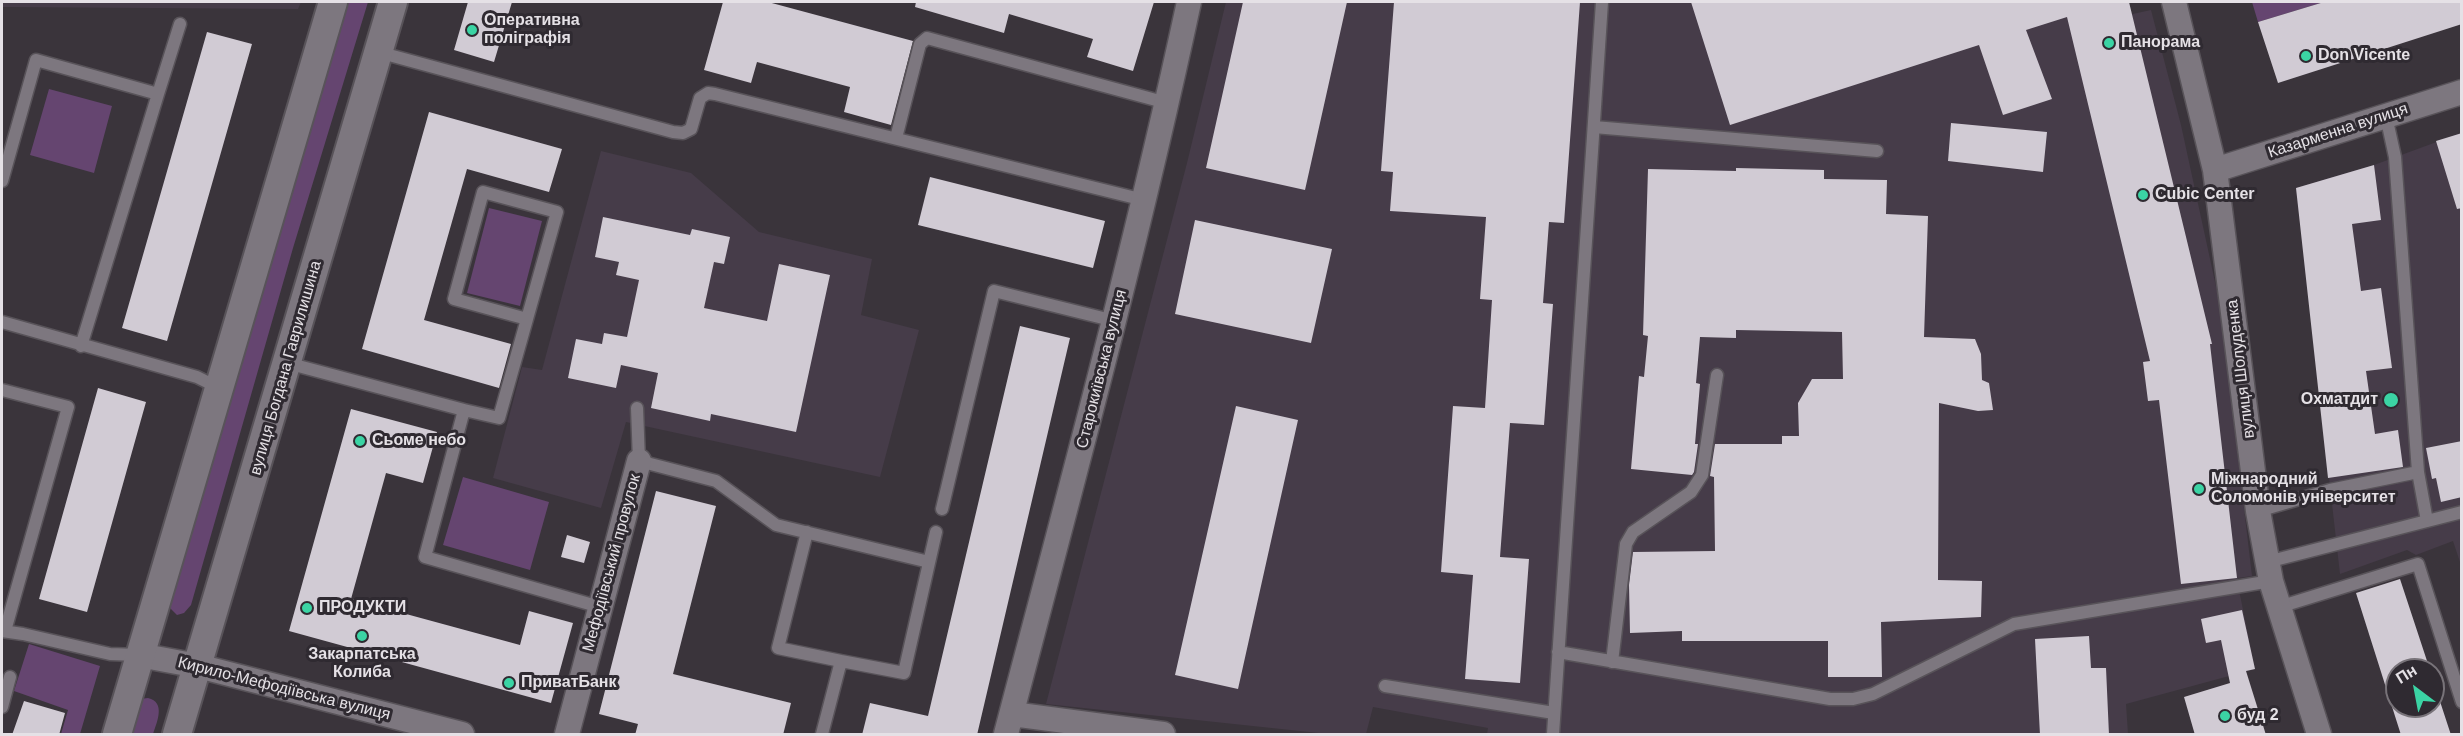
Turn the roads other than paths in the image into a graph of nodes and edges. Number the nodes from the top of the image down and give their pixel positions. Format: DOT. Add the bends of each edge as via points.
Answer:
graph roads {
  1 [pos="333,2"];
  2 [pos="393,2"];
  3 [pos="1189,2"];
  4 [pos="1602,2"];
  5 [pos="2174,2"];
  6 [pos="180,24"];
  7 [pos="378,52"];
  8 [pos="2462,92"];
  9 [pos="158,94"];
  10 [pos="1167,103"];
  11 [pos="2386,116"];
  12 [pos="1594,127"];
  13 [pos="896,138"];
  14 [pos="1877,151"];
  15 [pos="2215,170"];
  16 [pos="2,181"];
  17 [pos="1144,200"];
  18 [pos="527,319"];
  19 [pos="1115,321"];
  20 [pos="2,322"];
  21 [pos="81,346"];
  22 [pos="287,363"];
  23 [pos="1717,375"];
  24 [pos="219,388"];
  25 [pos="2,390"];
  26 [pos="637,408"];
  27 [pos="464,410"];
  28 [pos="639,461"];
  29 [pos="2418,472"];
  30 [pos="942,508"];
  31 [pos="2258,511"];
  32 [pos="2462,512"];
  33 [pos="2427,521"];
  34 [pos="807,532"];
  35 [pos="936,532"];
  36 [pos="929,562"];
  37 [pos="2269,571"];
  38 [pos="600,607"];
  39 [pos="2278,607"];
  40 [pos="3,631"];
  41 [pos="1558,652"];
  42 [pos="140,656"];
  43 [pos="841,661"];
  44 [pos="1612,662"];
  45 [pos="198,666"];
  46 [pos="10,677"];
  47 [pos="1385,686"];
  48 [pos="2462,702"];
  49 [pos="2,707"];
  50 [pos="1554,713"];
  51 [pos="1009,724"];
  52 [pos="1069,728"];
  53 [pos="117,735"];
  54 [pos="177,735"];
  55 [pos="462,735"];
  56 [pos="567,735"];
  57 [pos="822,735"];
  58 [pos="1163,735"];
  59 [pos="1553,735"];
  60 [pos="2319,735"];
  1 -- 24 [label="street"];
  2 -- 7 [label="street, вулиця Богдана Гаврилишина"];
  3 -- 10 [label="street, Старокиївська вулиця"];
  4 -- 12 [label="lane"];
  5 -- 15 [label="street, вулиця Шолуденка"];
  6 -- 9 [label="lane"];
  7 -- 13 [label="lane" via="683,134 691,129 700,99 708,93"];
  7 -- 22 [label="street, вулиця Богдана Гаврилишина"];
  8 -- 11 [label="street, Казарменна вулиця"];
  9 -- 16 [label="lane" via="36,60"];
  9 -- 21 [label="lane"];
  10 -- 13 [label="lane" via="927,38 920,44"];
  10 -- 17 [label="street, Старокиївська вулиця"];
  11 -- 15 [label="street, Казарменна вулиця"];
  11 -- 29 [label="lane" via="2395,158"];
  12 -- 14 [label="lane"];
  12 -- 41 [label="lane"];
  13 -- 17 [label="lane"];
  15 -- 31 [label="street, вулиця Шолуденка"];
  17 -- 19 [label="street, Старокиївська вулиця"];
  18 -- 18 [label="lane" via="454,299 483,192 557,212"];
  18 -- 27 [label="lane" via="499,418"];
  19 -- 30 [label="lane" via="994,291"];
  19 -- 51 [label="street, Старокиївська вулиця"];
  20 -- 21 [label="lane"];
  21 -- 24 [label="lane" via="197,377"];
  22 -- 27 [label="lane"];
  22 -- 45 [label="street, вулиця Богдана Гаврилишина"];
  23 -- 44 [label="lane" via="1699,483 1633,532 1626,544"];
  24 -- 42 [label="street"];
  25 -- 40 [label="lane" via="68,408"];
  26 -- 28 [label="lane"];
  27 -- 38 [label="lane" via="425,557"];
  28 -- 34 [label="lane" via="716,481 776,525"];
  28 -- 38 [label="street, Мефодіївський провулок"];
  29 -- 31 [label="lane" via="2330,490"];
  29 -- 33 [label="lane"];
  31 -- 37 [label="street, вулиця Шолуденка"];
  32 -- 33 [label="lane"];
  33 -- 37 [label="lane"];
  34 -- 36 [label="lane"];
  34 -- 43 [label="lane" via="778,648"];
  35 -- 36 [label="lane"];
  36 -- 43 [label="lane" via="904,673"];
  37 -- 39 [label="street, вулиця Шолуденка"];
  37 -- 44 [label="lane" via="2014,624 1873,694 1854,699 1830,699"];
  38 -- 56 [label="street, Мефодіївський провулок"];
  39 -- 48 [label="lane" via="2418,564"];
  39 -- 60 [label="street, вулиця Шолуденка"];
  40 -- 42 [label="lane" via="110,654"];
  41 -- 44 [label="lane"];
  41 -- 50 [label="lane"];
  42 -- 45 [label="street, Кирило-Мефодіївська вулиця"];
  42 -- 53 [label="street"];
  43 -- 57 [label="lane"];
  45 -- 54 [label="street, вулиця Богдана Гаврилишина"];
  45 -- 55 [label="street, Кирило-Мефодіївська вулиця"];
  46 -- 49 [label="lane"];
  47 -- 50 [label="lane"];
  50 -- 59 [label="lane"];
  51 -- 52 [label="street"];
  52 -- 58 [label="street"];
}
